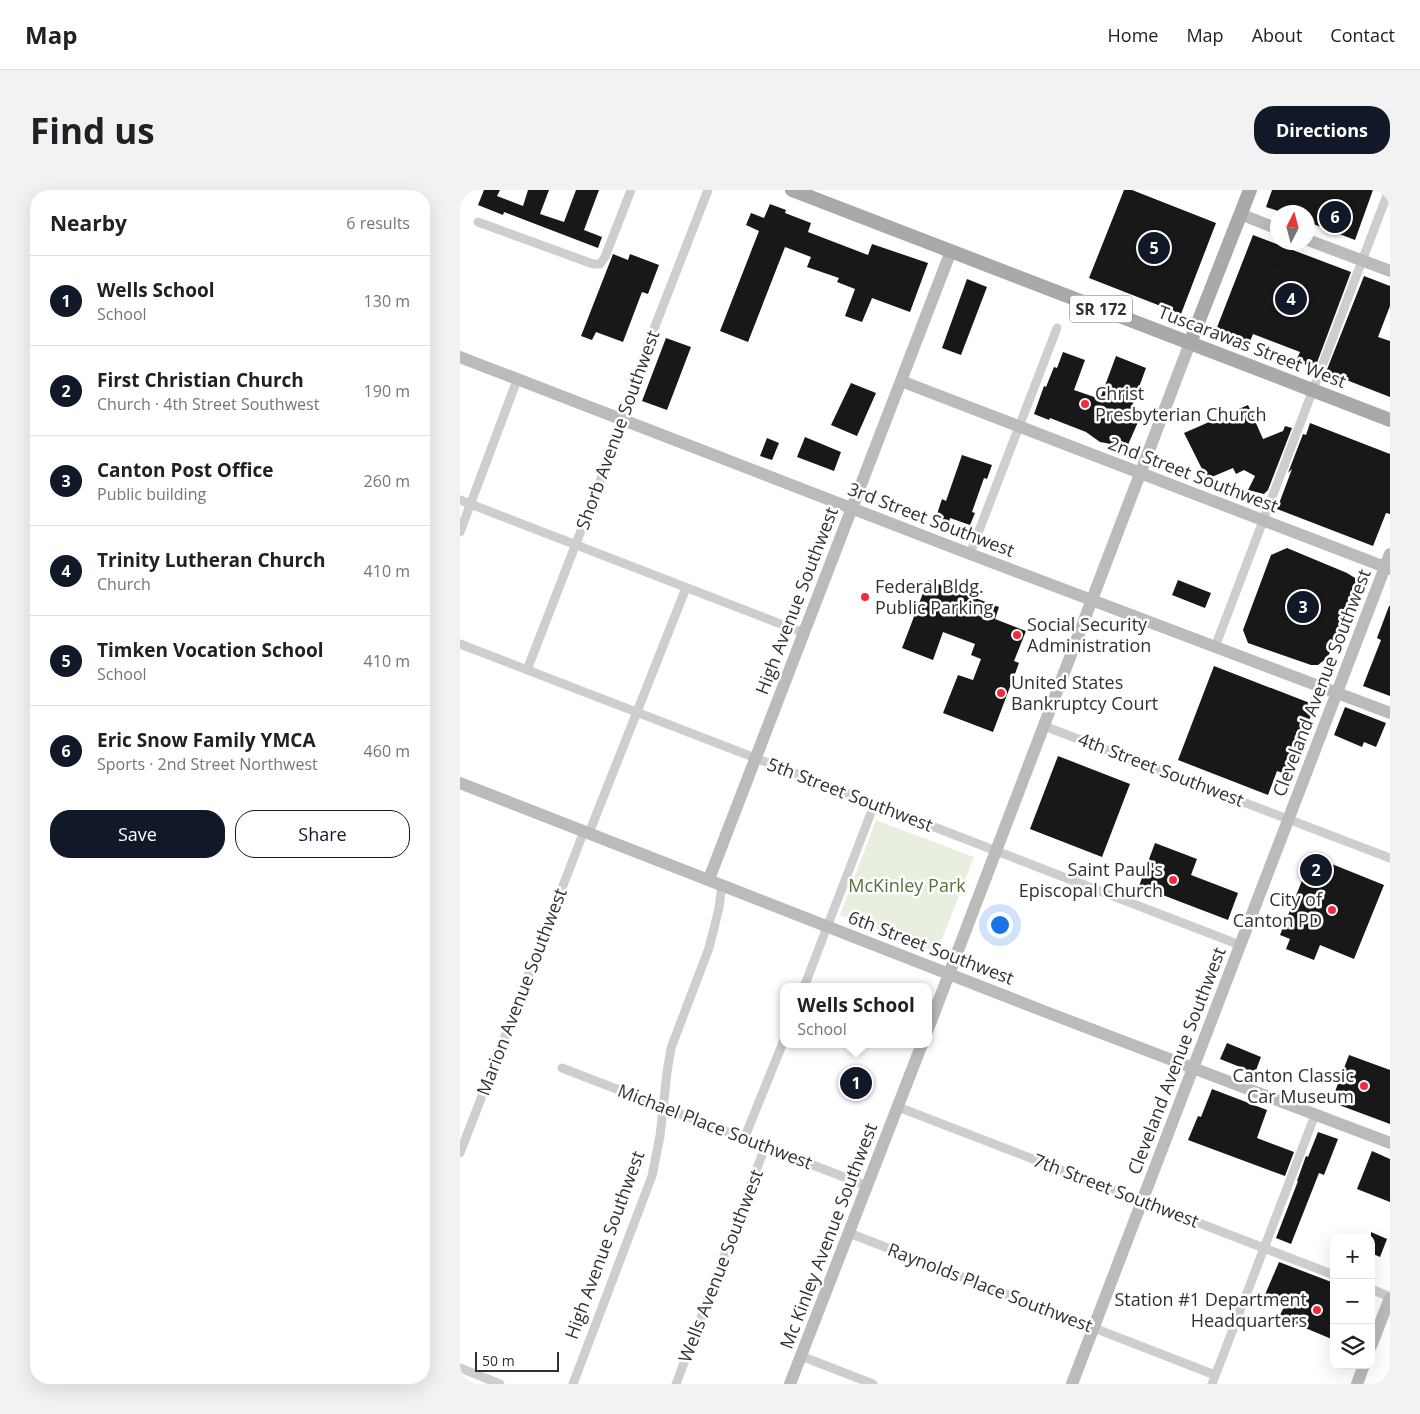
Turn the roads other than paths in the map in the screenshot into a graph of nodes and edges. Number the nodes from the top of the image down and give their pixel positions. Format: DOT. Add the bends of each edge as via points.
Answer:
graph roads {
  1 [pos="631,190"];
  2 [pos="708,190"];
  3 [pos="792,190"];
  4 [pos="1250,190"];
  5 [pos="1389,190"];
  6 [pos="1240,214"];
  7 [pos="478,222"];
  8 [pos="1270,225"];
  9 [pos="1315,243"];
  10 [pos="951,251"];
  11 [pos="1363,261"];
  12 [pos="1390,271"];
  13 [pos="1057,328"];
  14 [pos="1190,343"];
  15 [pos="460,357"];
  16 [pos="517,380"];
  17 [pos="901,381"];
  18 [pos="1312,390"];
  19 [pos="622,420"];
  20 [pos="1390,420"];
  21 [pos="1019,427"];
  22 [pos="1140,474"];
  23 [pos="460,500"];
  24 [pos="470,504"];
  25 [pos="851,508"];
  26 [pos="1263,521"];
  27 [pos="460,532"];
  28 [pos="576,545"];
  29 [pos="970,554"];
  30 [pos="1390,554"];
  31 [pos="1388,568"];
  32 [pos="686,588"];
  33 [pos="1092,601"];
  34 [pos="804,633"];
  35 [pos="460,644"];
  36 [pos="1214,647"];
  37 [pos="528,670"];
  38 [pos="1336,693"];
  39 [pos="637,713"];
  40 [pos="1390,713"];
  41 [pos="1044,726"];
  42 [pos="756,759"];
  43 [pos="460,783"];
  44 [pos="874,805"];
  45 [pos="1288,819"];
  46 [pos="587,832"];
  47 [pos="996,852"];
  48 [pos="1390,858"];
  49 [pos="709,879"];
  50 [pos="722,884"];
  51 [pos="827,926"];
  52 [pos="1240,946"];
  53 [pos="950,974"];
  54 [pos="806,983"];
  55 [pos="932,1019"];
  56 [pos="781,1048"];
  57 [pos="920,1048"];
  58 [pos="562,1068"];
  59 [pos="1193,1068"];
  60 [pos="663,1107"];
  61 [pos="898,1107"];
  62 [pos="1315,1115"];
  63 [pos="744,1139"];
  64 [pos="1390,1143"];
  65 [pos="765,1147"];
  66 [pos="460,1152"];
  67 [pos="867,1186"];
  68 [pos="1143,1201"];
  69 [pos="849,1233"];
  70 [pos="1264,1247"];
  71 [pos="1330,1273"];
  72 [pos="1375,1291"];
  73 [pos="1390,1297"];
  74 [pos="1094,1328"];
  75 [pos="1375,1336"];
  76 [pos="801,1356"];
  77 [pos="460,1368"];
  78 [pos="1363,1369"];
  79 [pos="1214,1380"];
  80 [pos="500,1384"];
  81 [pos="572,1384"];
  82 [pos="676,1384"];
  83 [pos="790,1384"];
  84 [pos="873,1384"];
  85 [pos="1072,1384"];
  86 [pos="1357,1384"];
  1 -- 7 [label="street" via="600,264"];
  2 -- 19 [label="street, Shorb Avenue Southwest"];
  3 -- 10 [label="main road, Tuscarawas Street West / SR 172"];
  4 -- 6 [label="main road"];
  5 -- 11 [label="street"];
  6 -- 8 [label="street"];
  6 -- 14 [label="main road"];
  9 -- 11 [label="street"];
  10 -- 14 [label="main road, Tuscarawas Street West / SR 172"];
  10 -- 17 [label="street, High Avenue Southwest"];
  11 -- 12 [label="street"];
  11 -- 18 [label="street"];
  13 -- 21 [label="street"];
  14 -- 18 [label="main road, Tuscarawas Street West / SR 172"];
  14 -- 22 [label="street"];
  15 -- 16 [label="street, 3rd Street Southwest"];
  16 -- 19 [label="street, 3rd Street Southwest"];
  16 -- 24 [label="street"];
  17 -- 21 [label="street, 2nd Street Southwest"];
  17 -- 25 [label="street, High Avenue Southwest"];
  18 -- 20 [label="main road, Tuscarawas Street West / SR 172"];
  18 -- 26 [label="street"];
  19 -- 25 [label="street, 3rd Street Southwest"];
  19 -- 28 [label="street, Shorb Avenue Southwest"];
  21 -- 22 [label="street, 2nd Street Southwest"];
  21 -- 29 [label="street"];
  22 -- 26 [label="street, 2nd Street Southwest"];
  22 -- 33 [label="street"];
  23 -- 24 [label="street"];
  24 -- 27 [label="street"];
  24 -- 28 [label="street"];
  25 -- 29 [label="street, 3rd Street Southwest"];
  25 -- 34 [label="street, High Avenue Southwest"];
  26 -- 31 [label="street, 2nd Street Southwest"];
  26 -- 36 [label="street"];
  28 -- 32 [label="street"];
  28 -- 37 [label="street, Shorb Avenue Southwest"];
  29 -- 33 [label="street, 3rd Street Southwest"];
  30 -- 31 [label="street, Cleveland Avenue Southwest"];
  31 -- 38 [label="street, Cleveland Avenue Southwest"];
  32 -- 34 [label="street"];
  32 -- 39 [label="street, Marion Avenue Southwest"];
  33 -- 36 [label="street, 3rd Street Southwest"];
  33 -- 41 [label="street"];
  34 -- 42 [label="street, High Avenue Southwest"];
  35 -- 37 [label="street, 5th Street Southwest"];
  36 -- 38 [label="street, 3rd Street Southwest"];
  37 -- 39 [label="street, 5th Street Southwest"];
  38 -- 40 [label="street, 3rd Street Southwest"];
  38 -- 45 [label="street, Cleveland Avenue Southwest"];
  39 -- 42 [label="street, 5th Street Southwest"];
  39 -- 46 [label="street, Marion Avenue Southwest"];
  41 -- 45 [label="street, 4th Street Southwest"];
  41 -- 47 [label="street"];
  42 -- 44 [label="street, 5th Street Southwest"];
  42 -- 49 [label="street, High Avenue Southwest"];
  43 -- 46 [label="street, 6th Street Southwest"];
  44 -- 47 [label="street, 5th Street Southwest"];
  44 -- 51 [label="street"];
  45 -- 48 [label="street, 4th Street Southwest"];
  45 -- 52 [label="street, Cleveland Avenue Southwest"];
  46 -- 49 [label="street, 6th Street Southwest"];
  46 -- 66 [label="street, Marion Avenue Southwest"];
  47 -- 52 [label="street, 5th Street Southwest"];
  47 -- 53 [label="street"];
  49 -- 50 [label="street, 6th Street Southwest"];
  50 -- 51 [label="street, 6th Street Southwest"];
  50 -- 60 [label="street, High Avenue Southwest" via="709,948 671,1048"];
  51 -- 53 [label="street, 6th Street Southwest"];
  51 -- 54 [label="street"];
  52 -- 59 [label="street, Cleveland Avenue Southwest"];
  53 -- 55 [label="street"];
  53 -- 59 [label="street, 6th Street Southwest"];
  56 -- 63 [label="street"];
  57 -- 61 [label="street, Mc Kinley Avenue Southwest"];
  58 -- 60 [label="street, Michael Place Southwest"];
  59 -- 62 [label="street, 6th Street Southwest"];
  59 -- 68 [label="street, Cleveland Avenue Southwest"];
  60 -- 63 [label="street, Michael Place Southwest"];
  60 -- 81 [label="street, High Avenue Southwest" via="652,1176"];
  61 -- 67 [label="street, Mc Kinley Avenue Southwest"];
  61 -- 68 [label="street, 7th Street Southwest"];
  62 -- 64 [label="street, 6th Street Southwest"];
  62 -- 70 [label="street"];
  63 -- 65 [label="street, Michael Place Southwest"];
  65 -- 67 [label="street, Michael Place Southwest"];
  65 -- 82 [label="street, Wells Avenue Southwest"];
  67 -- 69 [label="street, Mc Kinley Avenue Southwest"];
  68 -- 70 [label="street, 7th Street Southwest"];
  68 -- 74 [label="street, Cleveland Avenue Southwest"];
  69 -- 74 [label="street, Raynolds Place Southwest"];
  69 -- 76 [label="street, Mc Kinley Avenue Southwest"];
  70 -- 71 [label="street, 7th Street Southwest"];
  70 -- 79 [label="street"];
  72 -- 73 [label="street"];
  73 -- 75 [label="street"];
  74 -- 79 [label="street, Raynolds Place Southwest"];
  74 -- 85 [label="street, Cleveland Avenue Southwest"];
  76 -- 83 [label="street, Mc Kinley Avenue Southwest"];
  76 -- 84 [label="street"];
  77 -- 80 [label="street"];
  78 -- 86 [label="street"];
}
